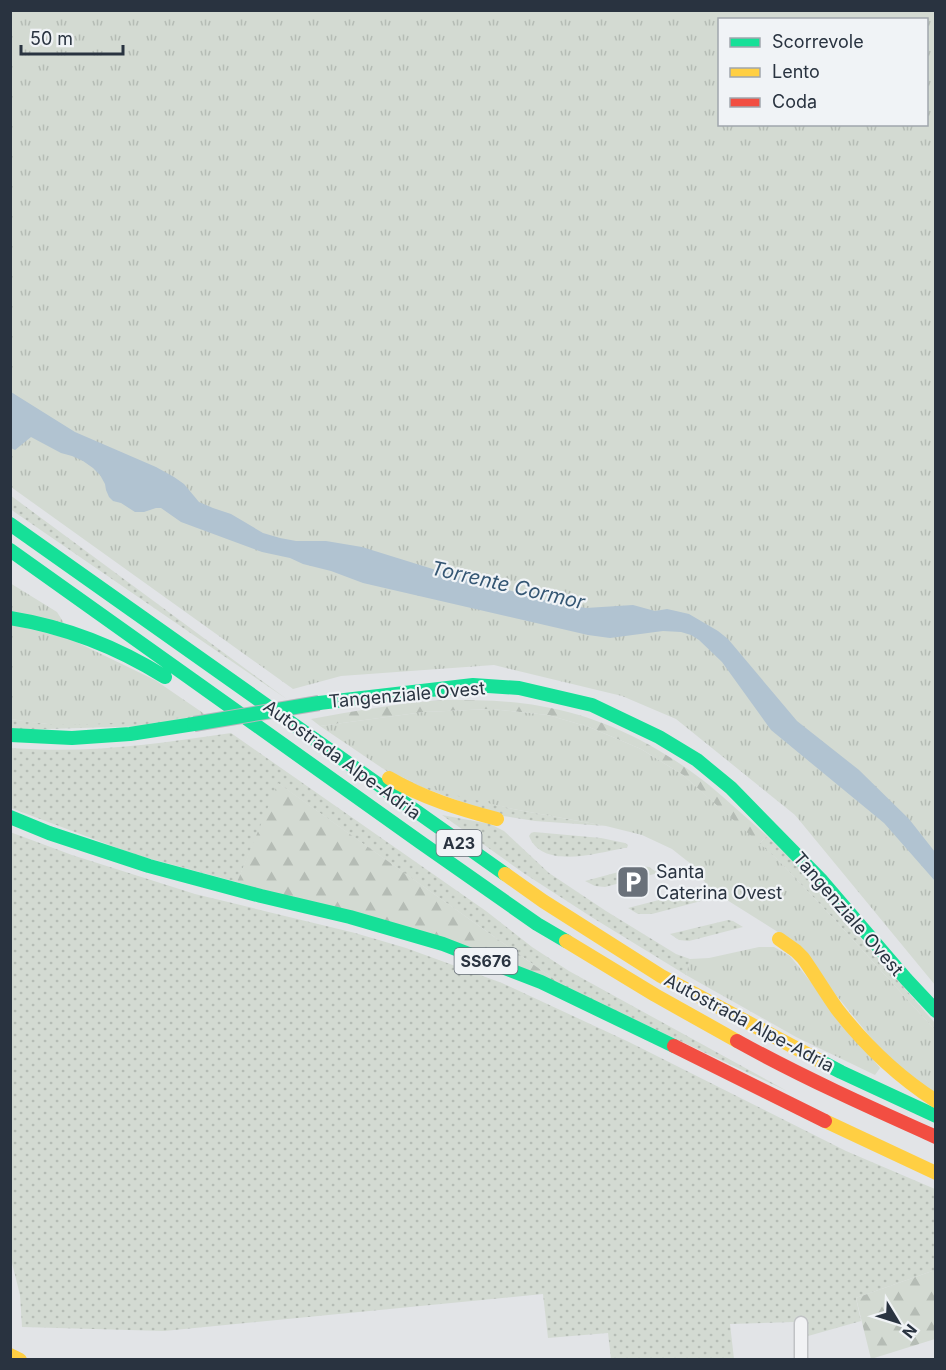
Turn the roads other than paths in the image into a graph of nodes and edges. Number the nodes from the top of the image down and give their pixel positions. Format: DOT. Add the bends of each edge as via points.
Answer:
graph roads {
  1 [pos="10,524"];
  2 [pos="10,550"];
  3 [pos="10,618"];
  4 [pos="295,726"];
  5 [pos="10,735"];
  6 [pos="303,757"];
  7 [pos="10,817"];
  8 [pos="497,819"];
  9 [pos="779,939"];
  10 [pos="936,1011"];
  11 [pos="936,1101"];
  12 [pos="936,1116"];
  13 [pos="936,1137"];
  14 [pos="936,1173"];
  15 [pos="801,1323"];
  16 [pos="10,1355"];
  17 [pos="20,1359"];
  18 [pos="801,1359"];
  1 -- 4 [label="main road, Autostrada Alpe-Adria / A23"];
  2 -- 6 [label="main road, Autostrada Alpe-Adria / A23"];
  3 -- 6 [label="main road" via="58,628 118,650 153,669 254,738"];
  4 -- 8 [label="main road" via="329,735 408,790"];
  4 -- 12 [label="main road, Autostrada Alpe-Adria / A23" via="543,901 661,976 832,1067"];
  5 -- 10 [label="main road, Tangenziale Ovest, bridge" via="72,738 130,734 319,703 473,685 519,688 592,705 659,737 697,760 731,788 822,881"];
  6 -- 13 [label="main road, Autostrada Alpe-Adria / A23" via="537,924 655,996 768,1058"];
  7 -- 14 [label="main road, SS676" via="149,866 350,917 453,948 541,982"];
  9 -- 11 [label="main road" via="803,958 841,1014 872,1050"];
  15 -- 18 [label="street"];
  16 -- 17 [label="main road"];
}
